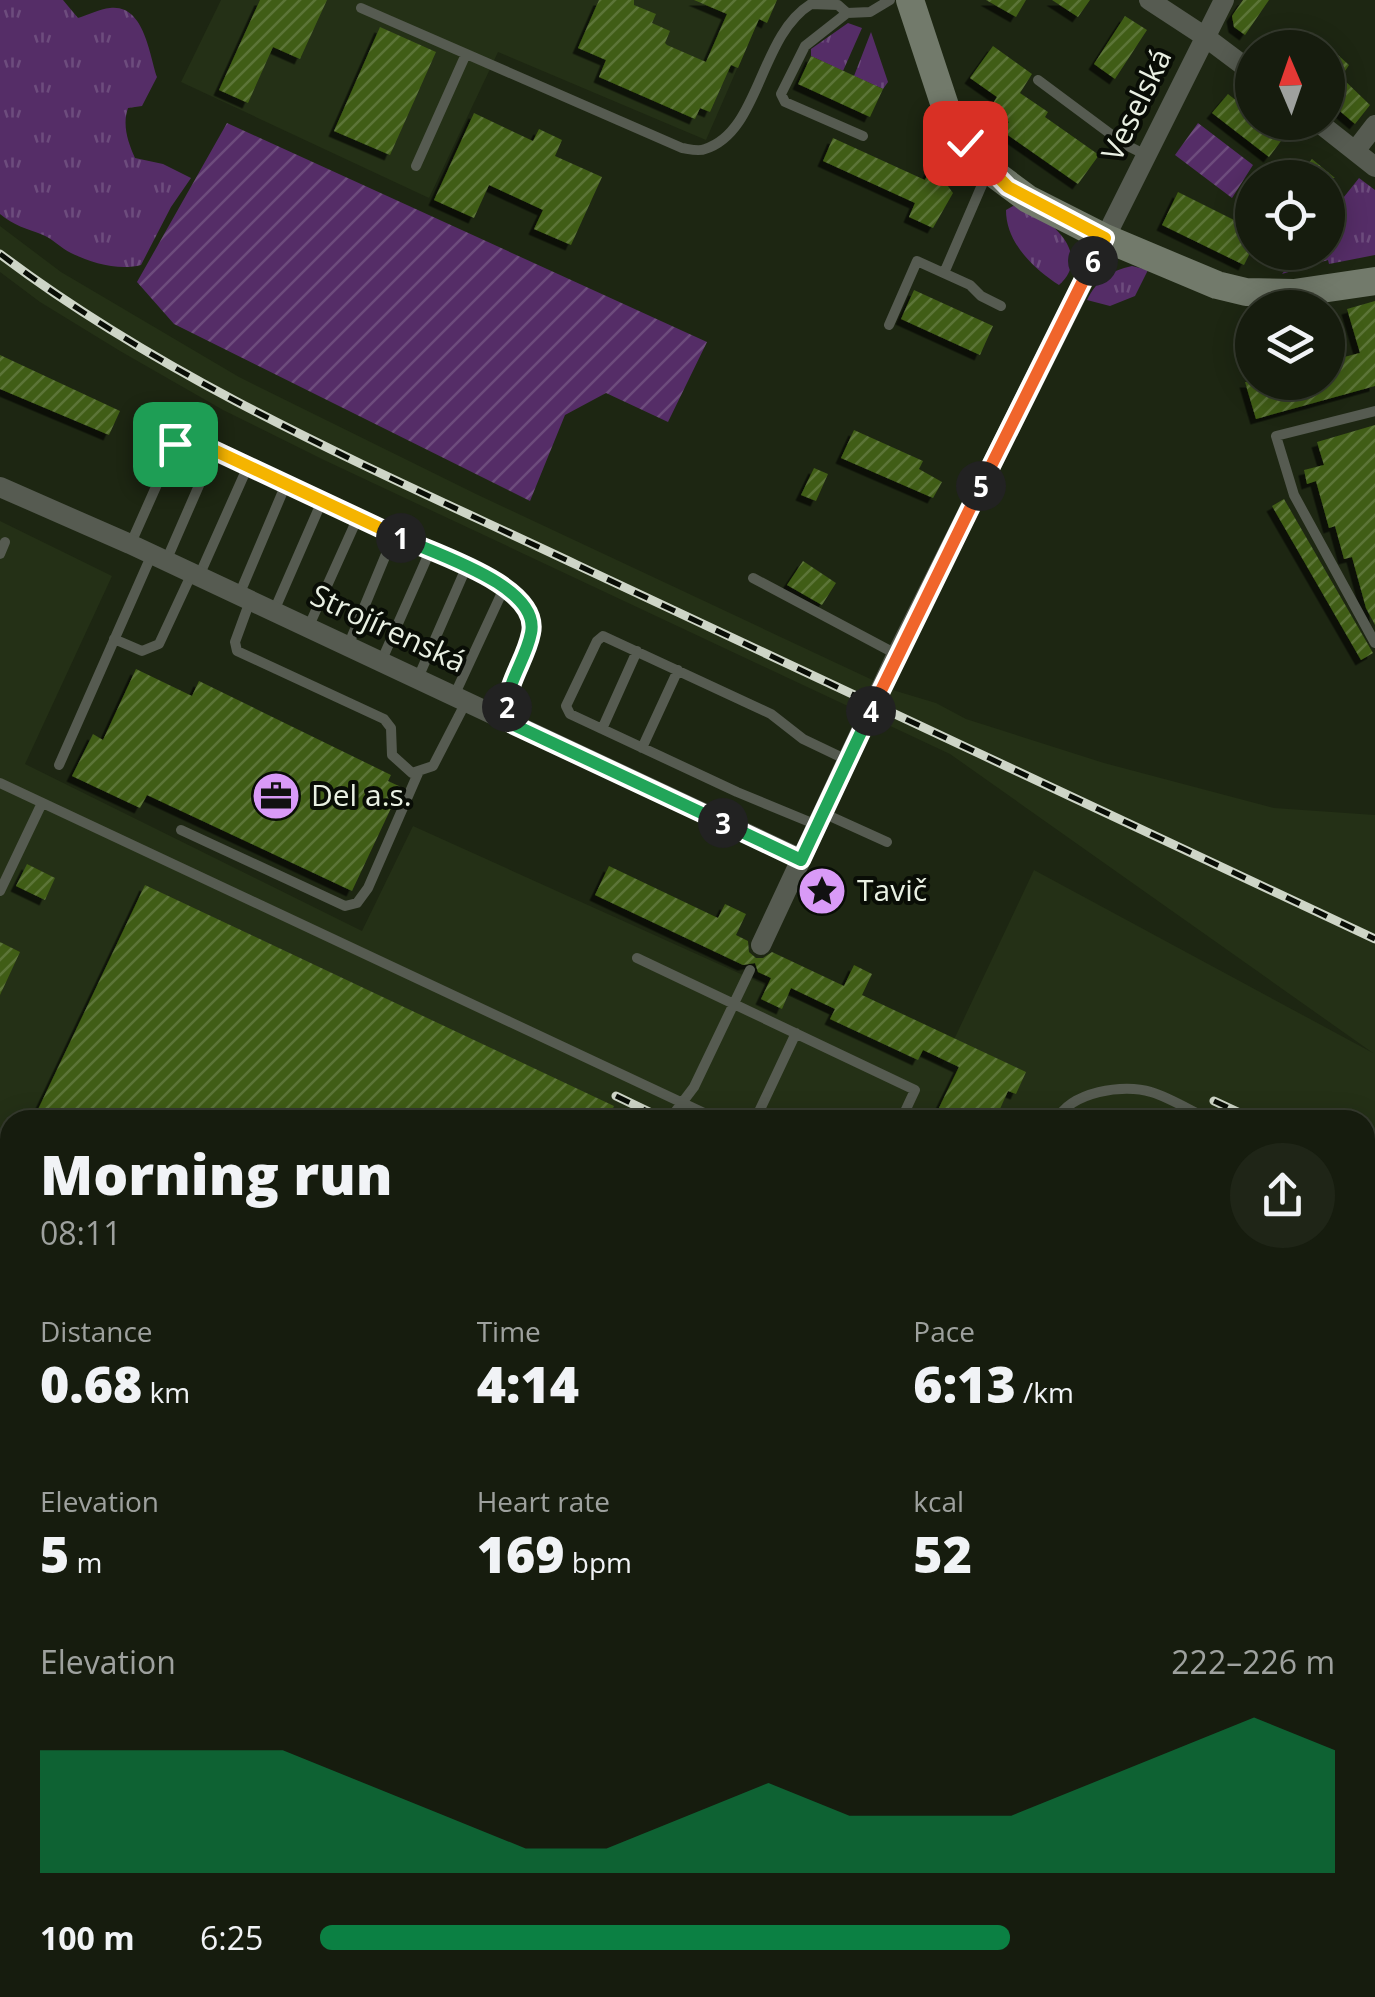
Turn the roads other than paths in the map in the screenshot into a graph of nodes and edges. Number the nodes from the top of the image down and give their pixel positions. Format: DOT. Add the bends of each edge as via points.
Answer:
graph roads {
  1 [pos="890,0"];
  2 [pos="910,0"];
  3 [pos="1149,0"];
  4 [pos="1224,0"];
  5 [pos="361,8"];
  6 [pos="848,13"];
  7 [pos="1204,36"];
  8 [pos="466,54"];
  9 [pos="1235,59"];
  10 [pos="1038,80"];
  11 [pos="1375,125"];
  12 [pos="862,136"];
  13 [pos="1341,140"];
  14 [pos="1355,151"];
  15 [pos="1146,156"];
  16 [pos="416,166"];
  17 [pos="1375,167"];
  18 [pos="989,170"];
  19 [pos="1105,238"];
  20 [pos="944,273"];
  21 [pos="1375,281"];
  22 [pos="1001,306"];
  23 [pos="888,325"];
  24 [pos="1375,411"];
  25 [pos="214,450"];
  26 [pos="248,466"];
  27 [pos="286,484"];
  28 [pos="0,487"];
  29 [pos="322,501"];
  30 [pos="358,518"];
  31 [pos="394,534"];
  32 [pos="5,542"];
  33 [pos="130,544"];
  34 [pos="430,551"];
  35 [pos="0,554"];
  36 [pos="159,558"];
  37 [pos="466,568"];
  38 [pos="195,575"];
  39 [pos="752,578"];
  40 [pos="505,586"];
  41 [pos="244,598"];
  42 [pos="274,612"];
  43 [pos="308,628"];
  44 [pos="114,639"];
  45 [pos="1375,643"];
  46 [pos="348,646"];
  47 [pos="636,651"];
  48 [pos="897,654"];
  49 [pos="381,662"];
  50 [pos="678,670"];
  51 [pos="418,679"];
  52 [pos="460,699"];
  53 [pos="512,724"];
  54 [pos="602,728"];
  55 [pos="642,748"];
  56 [pos="848,760"];
  57 [pos="58,764"];
  58 [pos="418,771"];
  59 [pos="0,783"];
  60 [pos="42,802"];
  61 [pos="820,819"];
  62 [pos="181,830"];
  63 [pos="887,842"];
  64 [pos="801,860"];
  65 [pos="0,891"];
  66 [pos="761,946"];
  67 [pos="637,958"];
  68 [pos="750,970"];
  69 [pos="734,1004"];
  70 [pos="796,1033"];
  71 [pos="682,1102"];
  72 [pos="676,1110"];
  73 [pos="698,1110"];
  74 [pos="760,1110"];
  75 [pos="906,1110"];
  76 [pos="1061,1110"];
  77 [pos="1190,1110"];
  1 -- 6 [label="lane" via="870,12"];
  2 -- 18 [label="street" via="949,118"];
  3 -- 7 [label="street"];
  4 -- 7 [label="street, Veselská"];
  5 -- 8 [label="lane"];
  6 -- 8 [label="lane" via="838,5 811,4 790,20 737,124 703,151 682,148"];
  6 -- 12 [label="lane" via="804,46 781,94 785,102"];
  7 -- 9 [label="street"];
  7 -- 15 [label="street, Veselská"];
  8 -- 16 [label="lane"];
  10 -- 15 [label="lane"];
  11 -- 14 [label="street"];
  13 -- 14 [label="street"];
  14 -- 17 [label="street"];
  15 -- 19 [label="street, Veselská"];
  18 -- 19 [label="street" via="1028,200"];
  18 -- 20 [label="lane"];
  19 -- 21 [label="street" via="1246,292 1294,293"];
  19 -- 48 [label="street"];
  20 -- 22 [label="lane"];
  20 -- 23 [label="lane" via="918,261"];
  24 -- 45 [label="lane" via="1276,436 1294,494"];
  25 -- 26 [label="lane"];
  25 -- 33 [label="lane" via="178,440"];
  25 -- 36 [label="lane"];
  26 -- 27 [label="lane"];
  26 -- 38 [label="lane"];
  27 -- 29 [label="lane"];
  27 -- 41 [label="lane"];
  28 -- 33 [label="street, Strojírenská"];
  29 -- 30 [label="lane"];
  29 -- 42 [label="lane"];
  30 -- 31 [label="lane"];
  30 -- 43 [label="lane"];
  31 -- 34 [label="lane"];
  31 -- 46 [label="lane"];
  32 -- 35 [label="lane"];
  33 -- 36 [label="street, Strojírenská"];
  34 -- 37 [label="lane"];
  34 -- 49 [label="lane"];
  36 -- 38 [label="street, Strojírenská"];
  36 -- 44 [label="lane"];
  37 -- 40 [label="lane"];
  37 -- 51 [label="lane"];
  38 -- 41 [label="street, Strojírenská"];
  38 -- 44 [label="lane" via="159,644 142,651"];
  39 -- 48 [label="lane"];
  40 -- 52 [label="lane"];
  40 -- 53 [label="lane" via="522,599 532,628 510,688"];
  41 -- 42 [label="street, Strojírenská"];
  41 -- 58 [label="lane" via="237,652 384,719 392,755"];
  42 -- 43 [label="street, Strojírenská"];
  43 -- 46 [label="street, Strojírenská"];
  44 -- 57 [label="lane"];
  46 -- 49 [label="street, Strojírenská"];
  47 -- 50 [label="lane"];
  47 -- 54 [label="lane"];
  47 -- 54 [label="lane" via="600,636 566,706"];
  48 -- 56 [label="street"];
  49 -- 51 [label="street, Strojírenská"];
  50 -- 55 [label="lane"];
  50 -- 56 [label="lane"];
  51 -- 52 [label="street, Strojírenská"];
  52 -- 53 [label="street, Strojírenská"];
  52 -- 58 [label="lane" via="433,766"];
  53 -- 64 [label="street, Strojírenská"];
  54 -- 55 [label="lane"];
  55 -- 61 [label="lane" via="737,792"];
  56 -- 61 [label="street"];
  58 -- 62 [label="lane" via="368,888 346,906"];
  59 -- 60 [label="lane"];
  60 -- 65 [label="lane"];
  60 -- 71 [label="lane"];
  61 -- 63 [label="lane"];
  61 -- 64 [label="street"];
  64 -- 66 [label="street"];
  67 -- 69 [label="lane"];
  68 -- 69 [label="lane"];
  69 -- 70 [label="lane"];
  69 -- 71 [label="lane"];
  70 -- 74 [label="lane"];
  70 -- 75 [label="lane" via="915,1090"];
  71 -- 72 [label="lane"];
  71 -- 73 [label="lane"];
  76 -- 77 [label="lane" via="1092,1094 1126,1089 1149,1090"];
}
